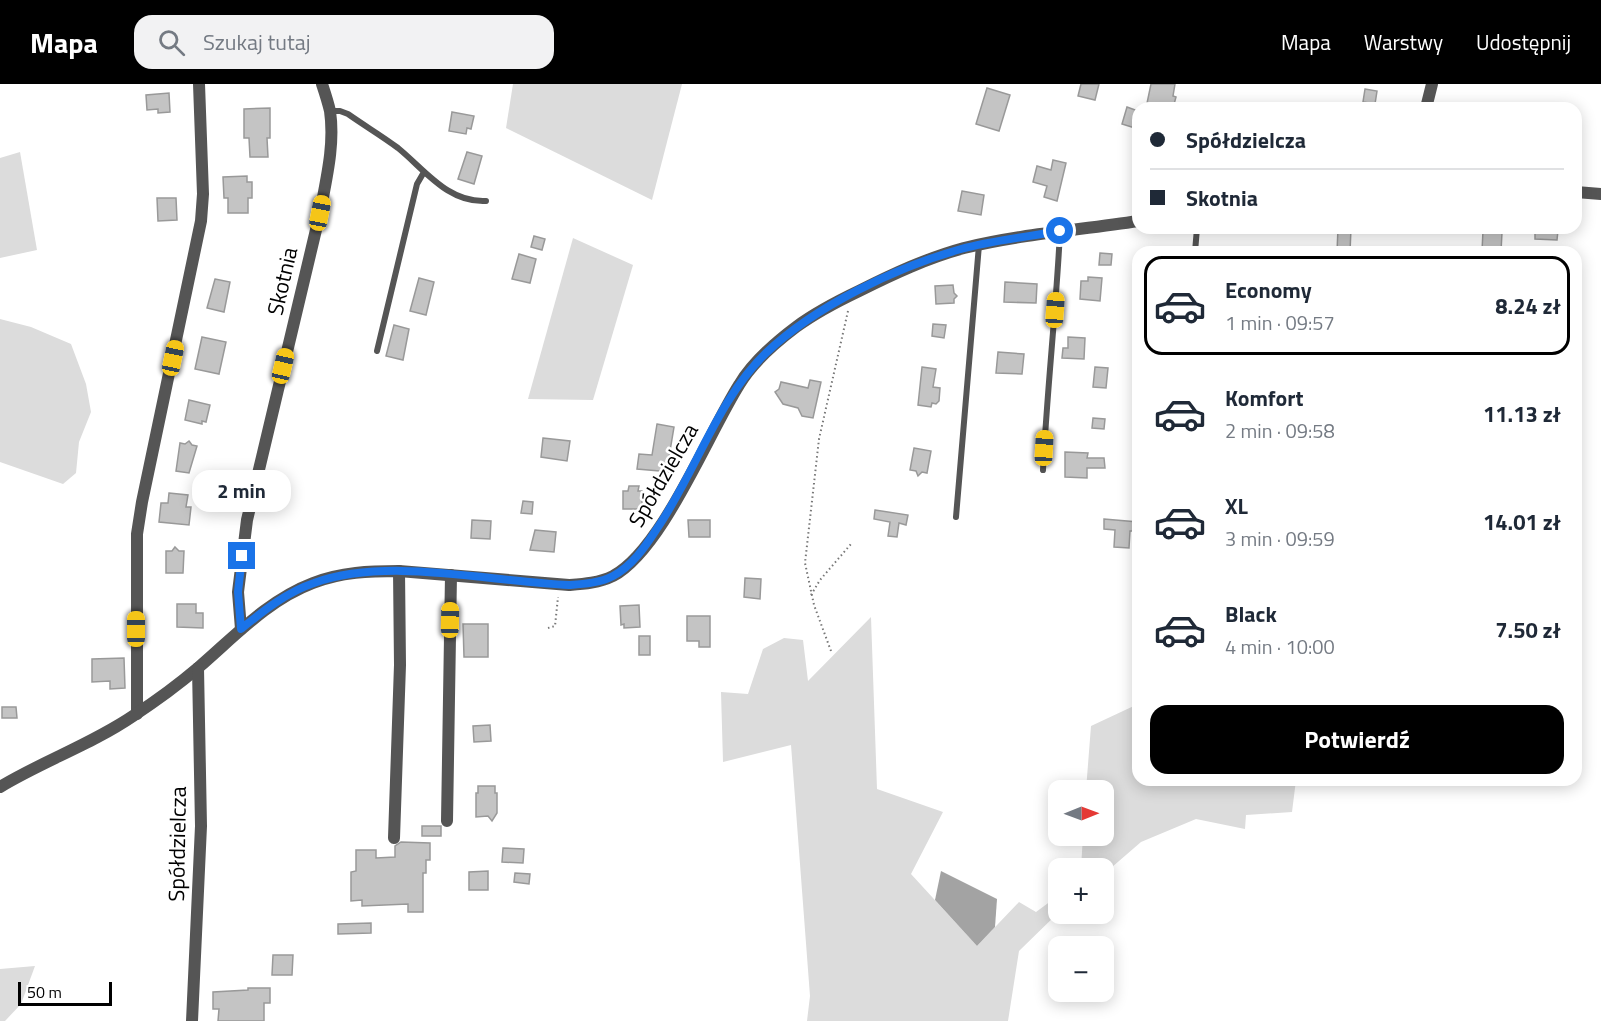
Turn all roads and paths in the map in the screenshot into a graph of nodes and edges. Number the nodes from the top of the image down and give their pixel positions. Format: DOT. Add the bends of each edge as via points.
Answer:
graph roads {
  1 [pos="199,84"];
  2 [pos="322,84"];
  3 [pos="1432,84"];
  4 [pos="1428,102"];
  5 [pos="330,111"];
  6 [pos="424,172"];
  7 [pos="1582,192"];
  8 [pos="1601,194"];
  9 [pos="486,201"];
  10 [pos="1132,222"];
  11 [pos="1060,231"];
  12 [pos="979,245"];
  13 [pos="848,297"];
  14 [pos="377,351"];
  15 [pos="1043,470"];
  16 [pos="956,517"];
  17 [pos="851,544"];
  18 [pos="399,571"];
  19 [pos="451,575"];
  20 [pos="558,585"];
  21 [pos="811,595"];
  22 [pos="548,628"];
  23 [pos="241,629"];
  24 [pos="831,651"];
  25 [pos="198,668"];
  26 [pos="136,714"];
  27 [pos="0,788"];
  28 [pos="447,821"];
  29 [pos="394,838"];
  30 [pos="192,1021"];
  1 -- 26 [label="street" via="201,221 137,534"];
  2 -- 5 [label="street, Skotnia"];
  3 -- 4 [label="street"];
  5 -- 6 [label="lane" via="348,114 399,149"];
  5 -- 23 [label="street, Skotnia" via="328,171 320,213 247,520 238,592"];
  6 -- 9 [label="lane" via="453,195"];
  6 -- 14 [label="lane" via="417,184"];
  7 -- 8 [label="street"];
  10 -- 11 [label="street, Spółdzielcza"];
  11 -- 12 [label="street, Spółdzielcza"];
  11 -- 15 [label="lane"];
  12 -- 13 [label="street, Spółdzielcza" via="927,260"];
  12 -- 16 [label="lane"];
  13 -- 20 [label="street, Spółdzielcza" via="797,326 740,382 674,505 633,561 613,576 592,583"];
  13 -- 21 [label="path" via="819,439 805,563"];
  17 -- 21 [label="path"];
  18 -- 19 [label="street, Spółdzielcza"];
  18 -- 23 [label="street, Spółdzielcza" via="351,573 313,583 285,597"];
  18 -- 29 [label="street"];
  19 -- 20 [label="street, Spółdzielcza"];
  19 -- 28 [label="street"];
  20 -- 22 [label="path" via="555,626"];
  21 -- 24 [label="path"];
  23 -- 25 [label="street, Spółdzielcza"];
  25 -- 26 [label="street, Spółdzielcza"];
  25 -- 30 [label="street, Spółdzielcza" via="201,826"];
  26 -- 27 [label="street, Spółdzielcza"];
}
